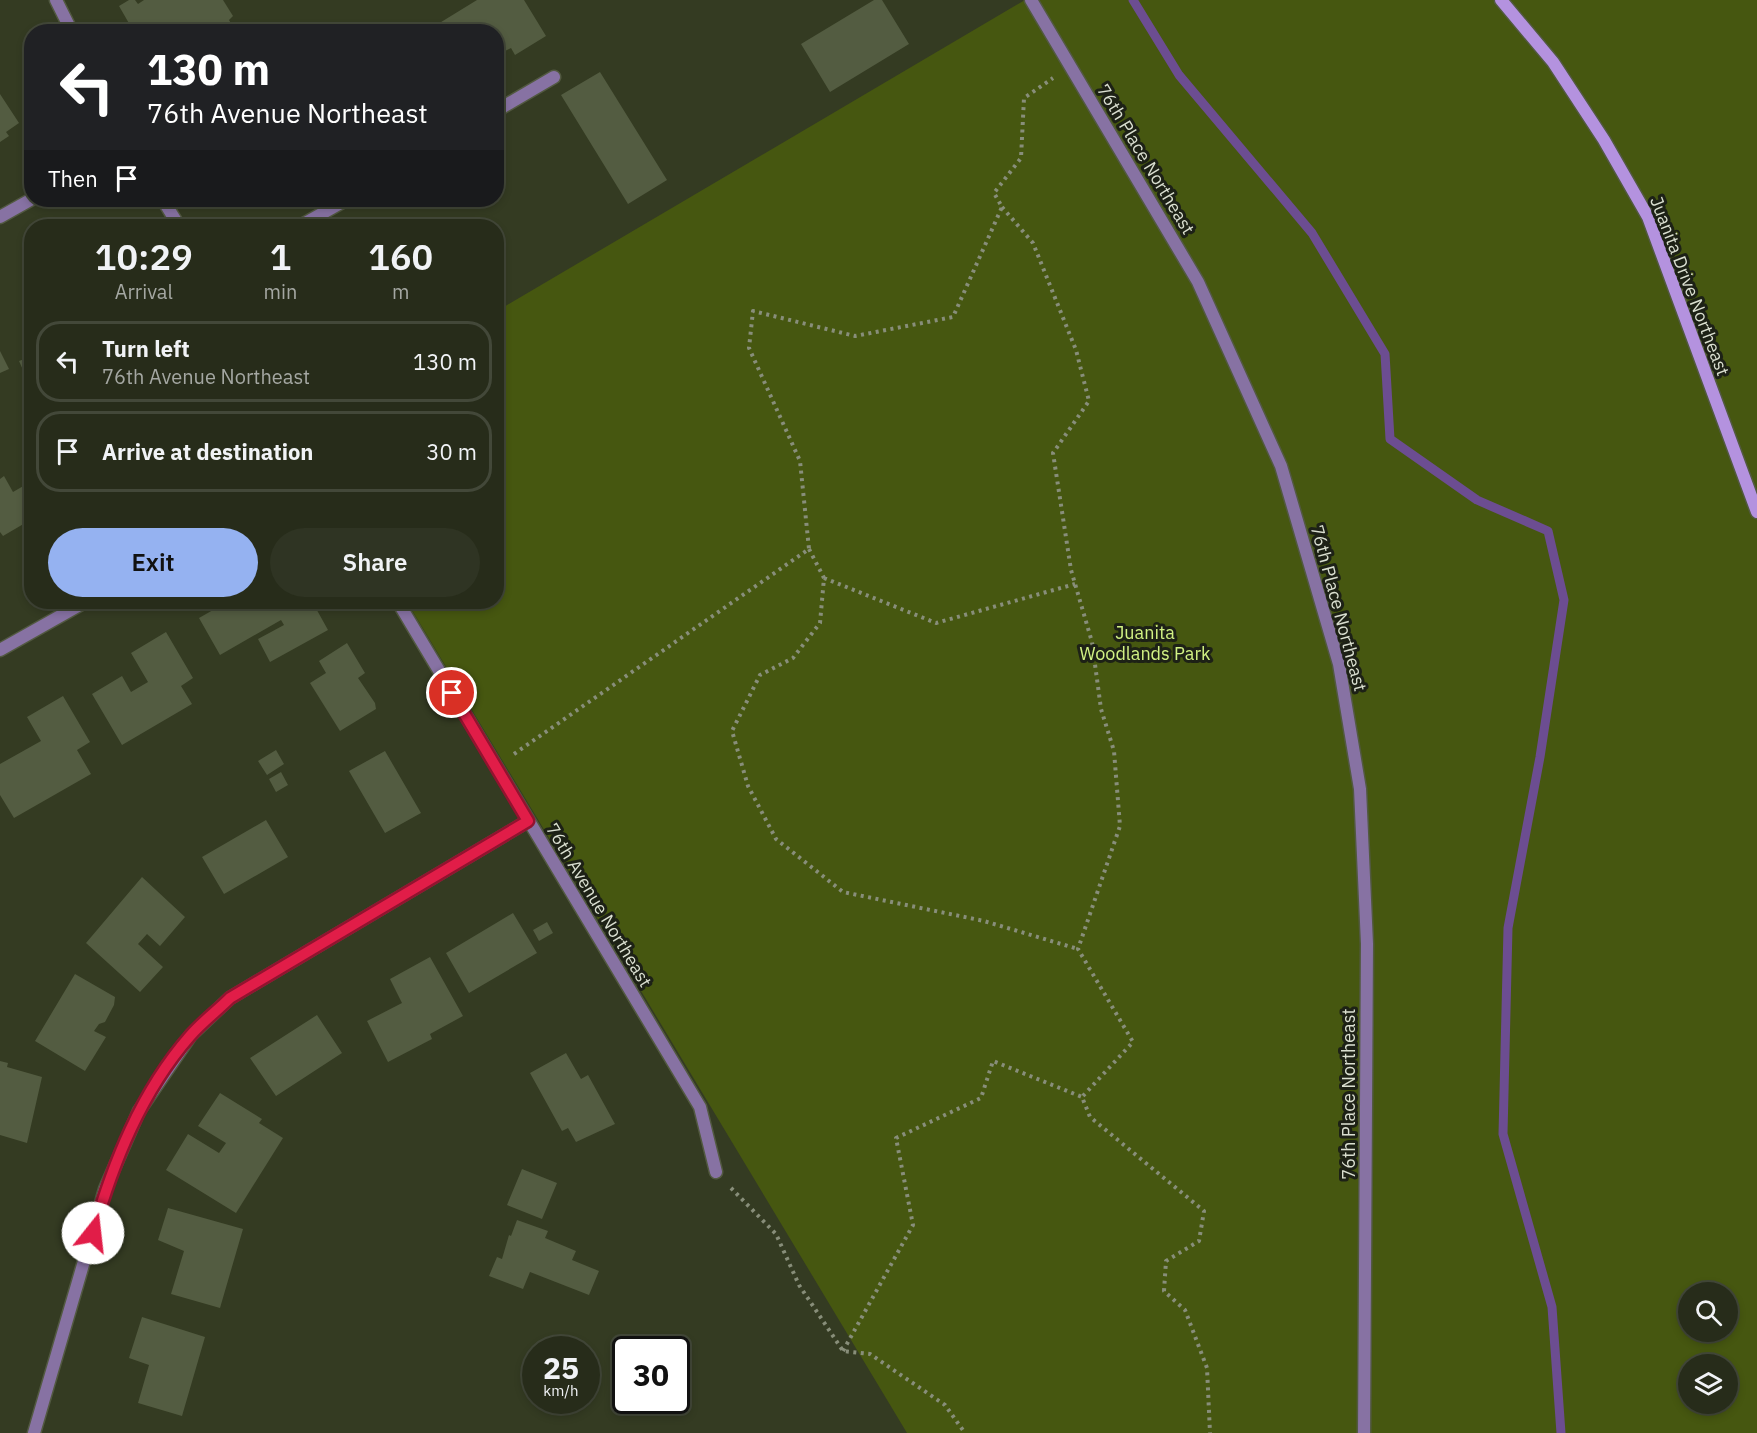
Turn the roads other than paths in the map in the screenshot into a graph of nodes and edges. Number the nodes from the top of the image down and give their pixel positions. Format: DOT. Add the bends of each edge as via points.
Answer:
graph roads {
  1 [pos="56,0"];
  2 [pos="1031,0"];
  3 [pos="1501,0"];
  4 [pos="68,24"];
  5 [pos="554,77"];
  6 [pos="504,106"];
  7 [pos="24,204"];
  8 [pos="334,207"];
  9 [pos="0,217"];
  10 [pos="312,219"];
  11 [pos="1757,512"];
  12 [pos="73,609"];
  13 [pos="402,609"];
  14 [pos="0,650"];
  15 [pos="528,821"];
  16 [pos="716,1172"];
  17 [pos="34,1433"];
  18 [pos="1364,1433"];
  1 -- 4 [label="street"];
  2 -- 18 [label="street, 76th Place Northeast" via="1198,282 1281,466 1339,664 1360,789 1367,944"];
  3 -- 11 [label="main road, Juanita Drive Northeast" via="1553,62 1604,140 1647,218"];
  5 -- 6 [label="street"];
  7 -- 9 [label="street"];
  8 -- 10 [label="street"];
  12 -- 14 [label="street"];
  13 -- 15 [label="street, 76th Avenue Northeast"];
  15 -- 16 [label="street, 76th Avenue Northeast" via="700,1107"];
  15 -- 17 [label="street" via="230,998 190,1035 139,1111 105,1189"];
}
